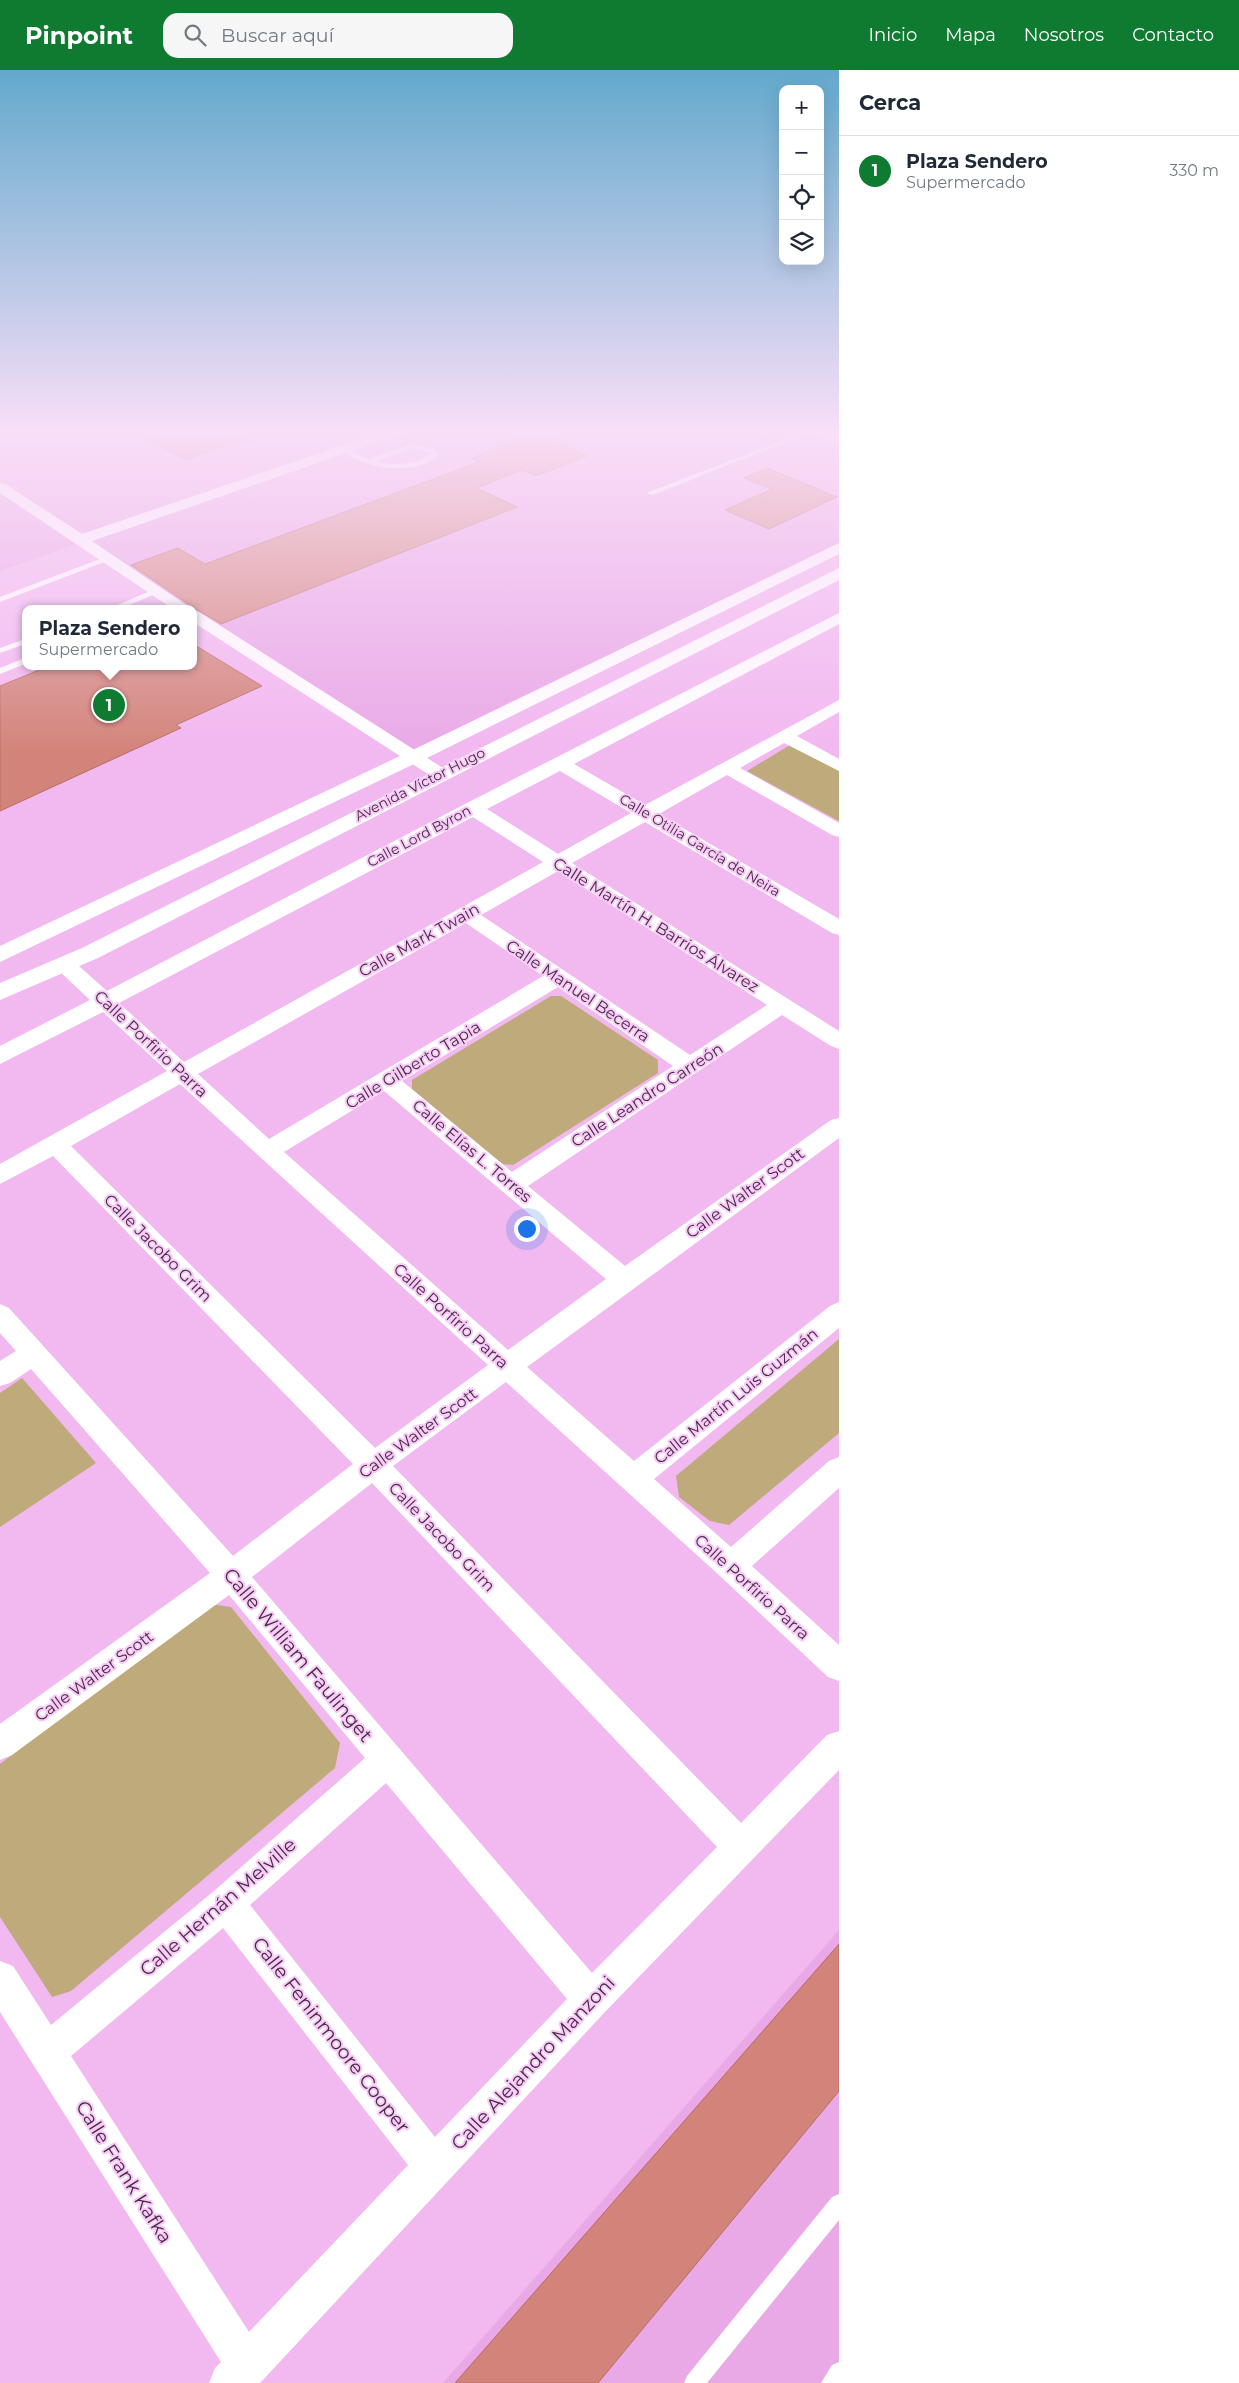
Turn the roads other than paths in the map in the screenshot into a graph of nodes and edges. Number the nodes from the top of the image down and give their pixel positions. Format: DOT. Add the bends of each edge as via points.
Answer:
graph roads {
  1 [pos="75,537"];
  2 [pos="89,537"];
  3 [pos="80,540"];
  4 [pos="839,548"];
  5 [pos="108,559"];
  6 [pos="839,573"];
  7 [pos="158,591"];
  8 [pos="0,600"];
  9 [pos="122,605"];
  10 [pos="178,605"];
  11 [pos="197,617"];
  12 [pos="836,623"];
  13 [pos="22,642"];
  14 [pos="0,651"];
  15 [pos="22,662"];
  16 [pos="0,671"];
  17 [pos="839,705"];
  18 [pos="783,736"];
  19 [pos="413,756"];
  20 [pos="560,763"];
  21 [pos="839,766"];
  22 [pos="727,768"];
  23 [pos="440,774"];
  24 [pos="472,808"];
  25 [pos="646,813"];
  26 [pos="839,832"];
  27 [pos="559,864"];
  28 [pos="466,914"];
  29 [pos="839,928"];
  30 [pos="49,932"];
  31 [pos="0,956"];
  32 [pos="64,964"];
  33 [pos="558,978"];
  34 [pos="1,992"];
  35 [pos="104,1001"];
  36 [pos="782,1005"];
  37 [pos="839,1041"];
  38 [pos="0,1056"];
  39 [pos="691,1067"];
  40 [pos="183,1073"];
  41 [pos="387,1081"];
  42 [pos="839,1126"];
  43 [pos="55,1144"];
  44 [pos="267,1151"];
  45 [pos="0,1175"];
  46 [pos="512,1184"];
  47 [pos="624,1280"];
  48 [pos="839,1313"];
  49 [pos="0,1315"];
  50 [pos="34,1353"];
  51 [pos="507,1368"];
  52 [pos="0,1375"];
  53 [pos="373,1466"];
  54 [pos="839,1470"];
  55 [pos="632,1478"];
  56 [pos="731,1566"];
  57 [pos="231,1576"];
  58 [pos="839,1666"];
  59 [pos="0,1744"];
  60 [pos="839,1747"];
  61 [pos="387,1761"];
  62 [pos="741,1847"];
  63 [pos="226,1903"];
  64 [pos="0,1979"];
  65 [pos="591,2000"];
  66 [pos="47,2052"];
  67 [pos="436,2168"];
  68 [pos="839,2204"];
  69 [pos="839,2372"];
  70 [pos="238,2374"];
  71 [pos="694,2383"];
  72 [pos="831,2383"];
  1 -- 3 [label="street"];
  2 -- 3 [label="street"];
  3 -- 5 [label="street"];
  4 -- 19 [label="street, Avenida Víctor Hugo"];
  5 -- 7 [label="street"];
  5 -- 8 [label="lane"];
  6 -- 23 [label="street, Avenida Víctor Hugo"];
  7 -- 9 [label="lane"];
  7 -- 10 [label="street"];
  11 -- 19 [label="street"];
  12 -- 20 [label="street, Calle Lord Byron"];
  13 -- 14 [label="lane"];
  15 -- 16 [label="lane"];
  17 -- 18 [label="street, Calle Mark Twain"];
  18 -- 21 [label="street"];
  18 -- 22 [label="street, Calle Mark Twain"];
  19 -- 23 [label="street"];
  19 -- 30 [label="street, Avenida Víctor Hugo"];
  20 -- 24 [label="street, Calle Lord Byron"];
  20 -- 25 [label="street, Calle Otilia García de Neira"];
  22 -- 25 [label="street, Calle Mark Twain"];
  22 -- 26 [label="street"];
  23 -- 32 [label="street, Avenida Víctor Hugo"];
  24 -- 27 [label="street, Calle Martín H. Barrios Álvarez"];
  24 -- 35 [label="street, Calle Lord Byron"];
  25 -- 27 [label="street, Calle Mark Twain"];
  25 -- 29 [label="street, Calle Otilia García de Neira"];
  27 -- 28 [label="street, Calle Mark Twain"];
  27 -- 36 [label="street, Calle Martín H. Barrios Álvarez"];
  28 -- 33 [label="street, Calle Manuel Becerra"];
  28 -- 40 [label="street, Calle Mark Twain"];
  30 -- 31 [label="street, Avenida Víctor Hugo"];
  30 -- 34 [label="street" via="43,948 22,966"];
  32 -- 34 [label="street, Avenida Víctor Hugo"];
  32 -- 35 [label="street, Calle Porfirio Parra"];
  33 -- 39 [label="street, Calle Manuel Becerra"];
  33 -- 41 [label="street, Calle Gilberto Tapia"];
  35 -- 38 [label="street, Calle Lord Byron"];
  35 -- 40 [label="street, Calle Porfirio Parra"];
  36 -- 37 [label="street, Calle Martín H. Barrios Álvarez"];
  36 -- 39 [label="street, Calle Leandro Carreón"];
  39 -- 46 [label="street, Calle Leandro Carreón"];
  40 -- 43 [label="street, Calle Mark Twain"];
  40 -- 44 [label="street, Calle Porfirio Parra"];
  41 -- 44 [label="street, Calle Gilberto Tapia"];
  41 -- 46 [label="street, Calle Elías L. Torres"];
  42 -- 47 [label="street, Calle Walter Scott"];
  43 -- 45 [label="street, Calle Mark Twain"];
  43 -- 53 [label="street, Calle Jacobo Grim"];
  44 -- 51 [label="street, Calle Porfirio Parra"];
  46 -- 47 [label="street, Calle Elías L. Torres"];
  47 -- 51 [label="street, Calle Walter Scott"];
  48 -- 55 [label="street, Calle Martín Luis Guzmán"];
  49 -- 50 [label="street, Calle William Faulinget"];
  50 -- 52 [label="street"];
  50 -- 57 [label="street, Calle William Faulinget"];
  51 -- 53 [label="street, Calle Walter Scott"];
  51 -- 55 [label="street, Calle Porfirio Parra"];
  53 -- 57 [label="street, Calle Walter Scott"];
  53 -- 62 [label="street, Calle Jacobo Grim"];
  54 -- 56 [label="street"];
  55 -- 56 [label="street, Calle Porfirio Parra"];
  56 -- 58 [label="street, Calle Porfirio Parra"];
  57 -- 59 [label="street, Calle Walter Scott"];
  57 -- 61 [label="street, Calle William Faulinget"];
  60 -- 62 [label="street, Calle Alejandro Manzoni"];
  61 -- 63 [label="street, Calle Hernán Melville"];
  61 -- 65 [label="street, Calle William Faulinget"];
  62 -- 65 [label="street, Calle Alejandro Manzoni"];
  63 -- 66 [label="street, Calle Hernán Melville"];
  63 -- 67 [label="street, Calle Feninmoore Cooper"];
  64 -- 66 [label="street, Calle Frank Kafka"];
  65 -- 67 [label="street, Calle Alejandro Manzoni"];
  66 -- 70 [label="street, Calle Frank Kafka"];
  67 -- 70 [label="street, Calle Alejandro Manzoni"];
  68 -- 71 [label="lane"];
  69 -- 72 [label="lane"];
}
